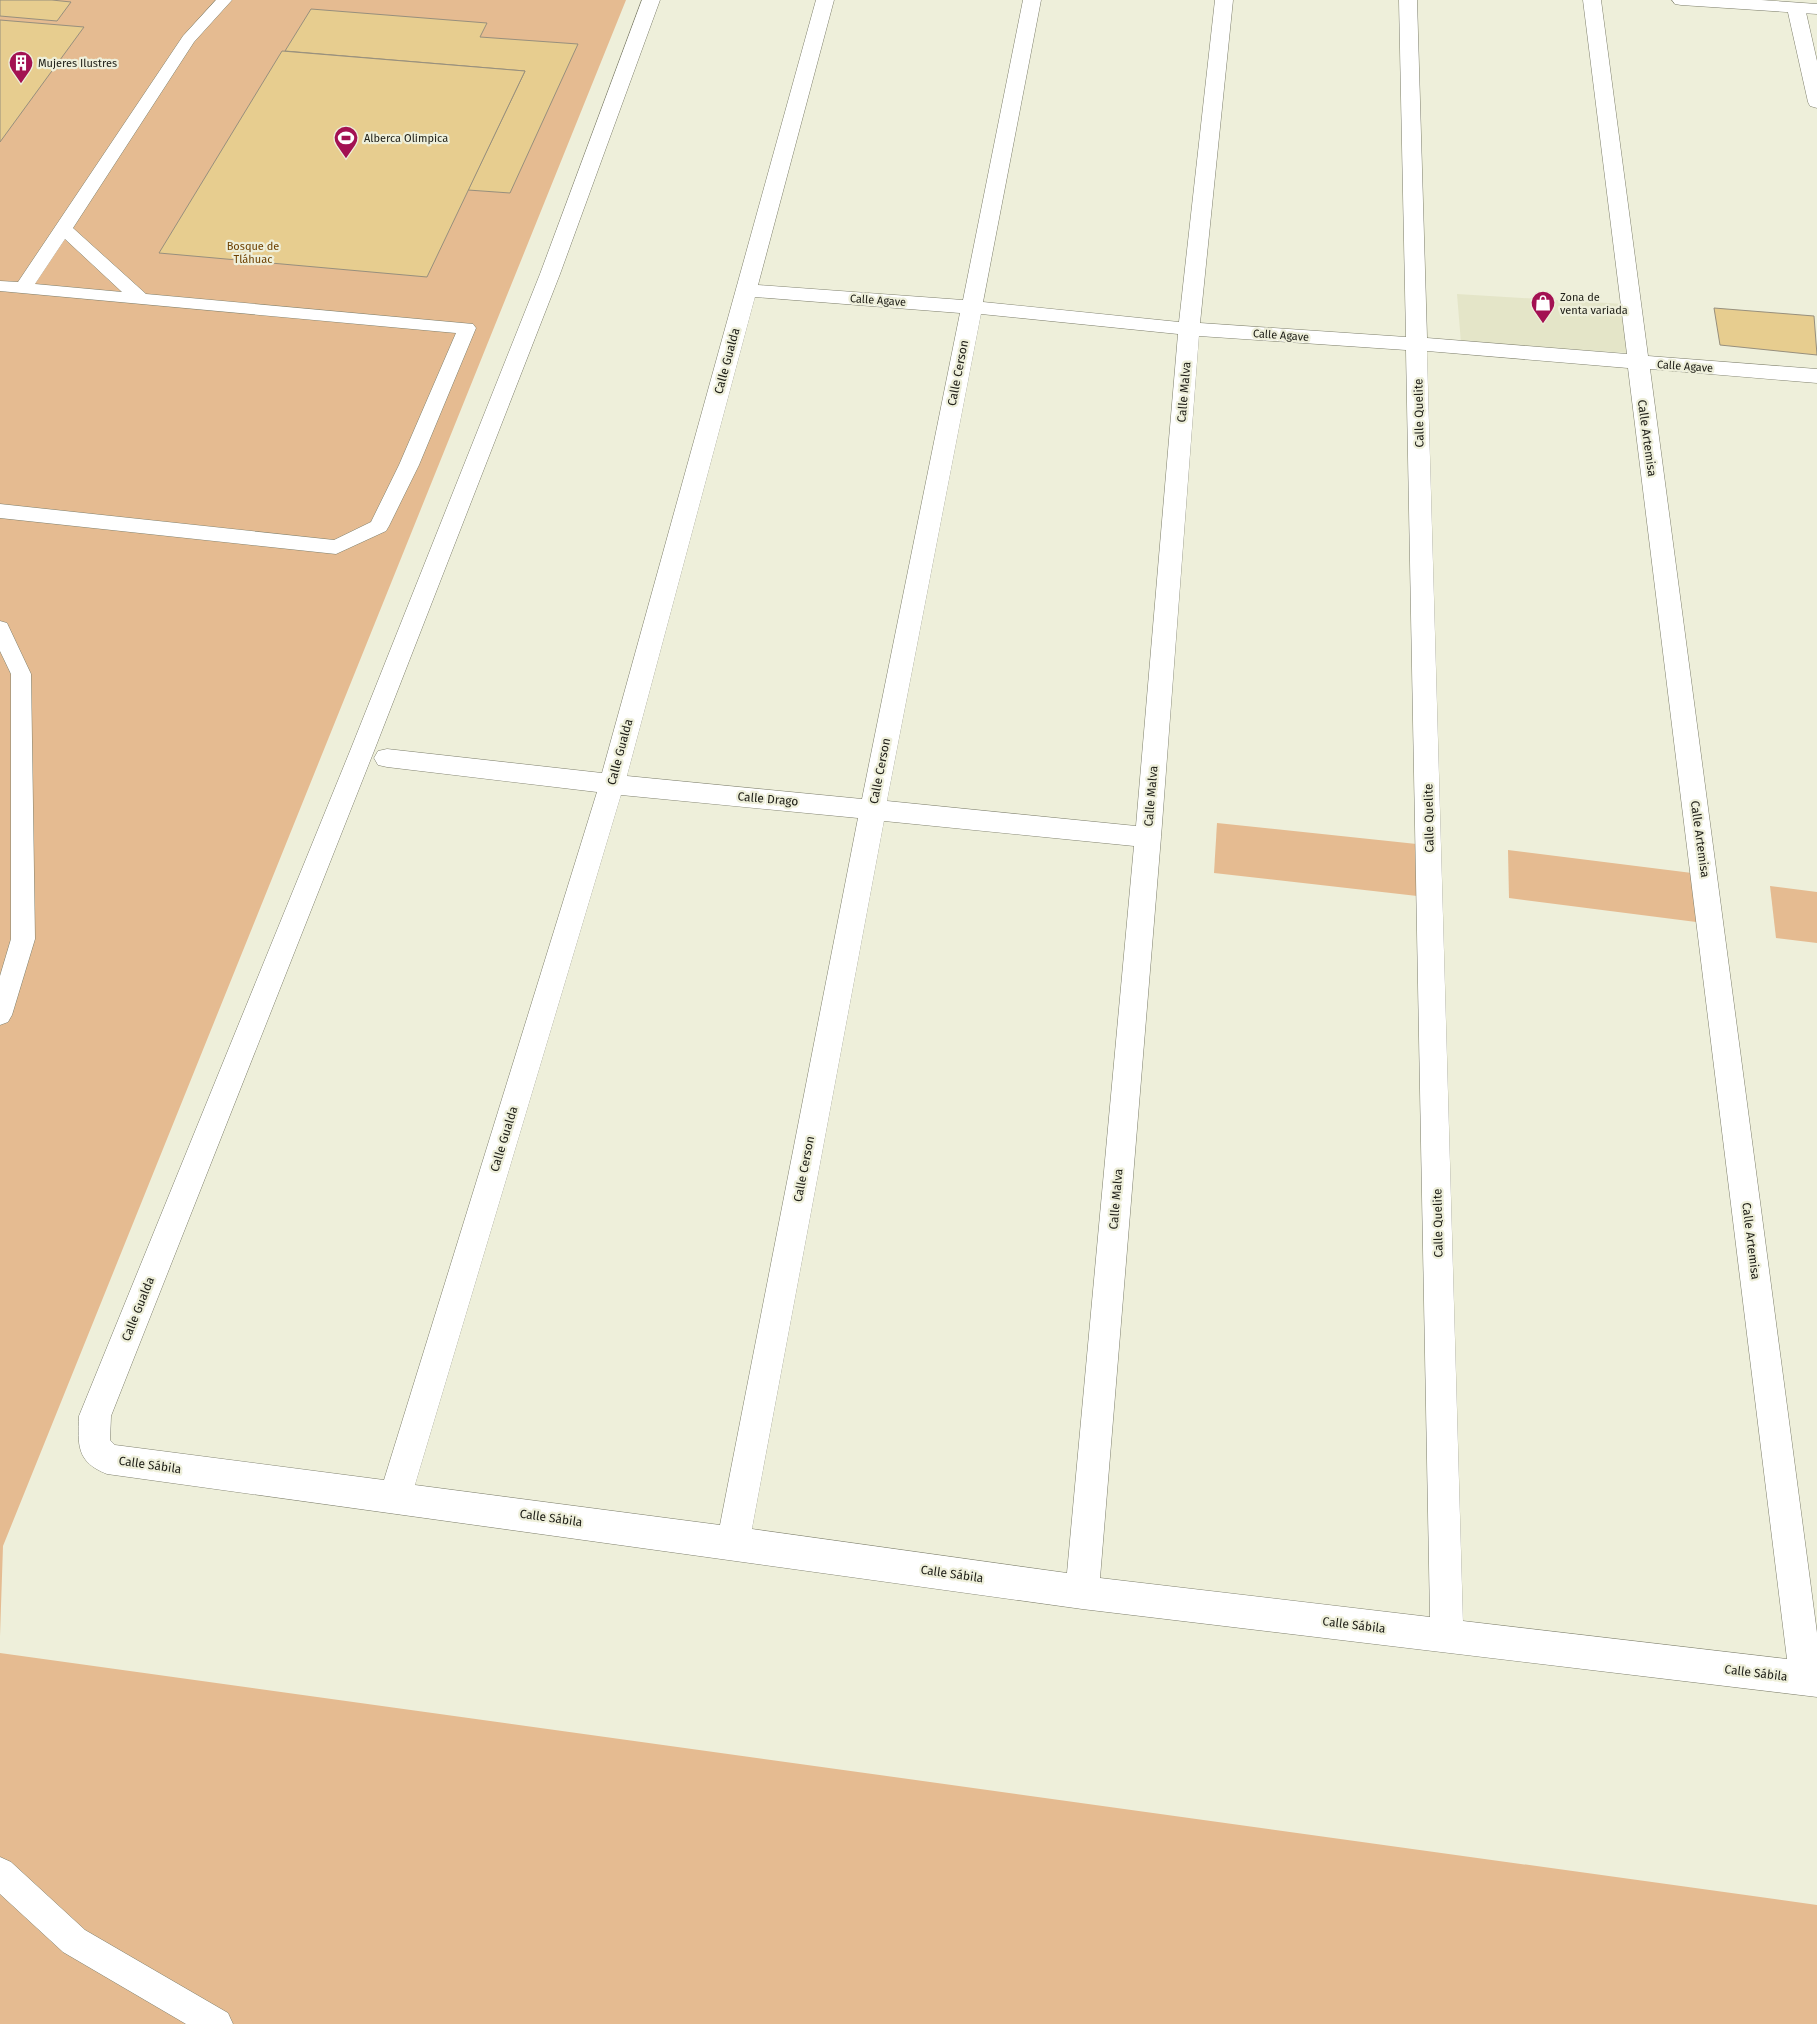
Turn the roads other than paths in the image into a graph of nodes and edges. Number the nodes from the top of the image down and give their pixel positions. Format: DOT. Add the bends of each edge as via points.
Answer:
graph roads {
  1 [pos="224,0"];
  2 [pos="651,0"];
  3 [pos="825,0"];
  4 [pos="1032,0"];
  5 [pos="1224,0"];
  6 [pos="1408,0"];
  7 [pos="1592,0"];
  8 [pos="1681,0"];
  9 [pos="1796,8"];
  10 [pos="1817,9"];
  11 [pos="1817,102"];
  12 [pos="64,229"];
  13 [pos="0,286"];
  14 [pos="23,288"];
  15 [pos="746,290"];
  16 [pos="141,299"];
  17 [pos="970,307"];
  18 [pos="1189,329"];
  19 [pos="1418,344"];
  20 [pos="1637,363"];
  21 [pos="1817,376"];
  22 [pos="0,511"];
  23 [pos="0,628"];
  24 [pos="388,758"];
  25 [pos="612,784"];
  26 [pos="873,809"];
  27 [pos="1148,837"];
  28 [pos="0,1014"];
  29 [pos="94,1446"];
  30 [pos="395,1497"];
  31 [pos="733,1542"];
  32 [pos="1082,1592"];
  33 [pos="1447,1636"];
  34 [pos="1811,1680"];
  35 [pos="0,1873"];
  36 [pos="218,2024"];
  1 -- 12 [label="lane" via="188,39"];
  2 -- 29 [label="street, Calle Gualda" via="539,301 362,752 95,1416"];
  3 -- 15 [label="street, Calle Gualda"];
  4 -- 17 [label="street, Calle Cerson"];
  5 -- 18 [label="street, Calle Malva"];
  6 -- 19 [label="street, Calle Quelite"];
  7 -- 20 [label="street, Calle Artemisa"];
  8 -- 9 [label="street"];
  9 -- 10 [label="street"];
  9 -- 11 [label="street"];
  12 -- 14 [label="lane"];
  12 -- 16 [label="lane"];
  13 -- 14 [label="lane"];
  14 -- 16 [label="lane"];
  15 -- 17 [label="street, Calle Agave"];
  15 -- 25 [label="street, Calle Gualda"];
  16 -- 22 [label="lane" via="468,328 379,526 336,548"];
  17 -- 18 [label="street, Calle Agave"];
  17 -- 26 [label="street, Calle Cerson"];
  18 -- 19 [label="street, Calle Agave"];
  18 -- 27 [label="street, Calle Malva"];
  19 -- 20 [label="street, Calle Agave"];
  19 -- 33 [label="street, Calle Quelite"];
  20 -- 21 [label="street, Calle Agave"];
  20 -- 34 [label="street, Calle Artemisa"];
  23 -- 28 [label="lane" via="21,674 23,929"];
  24 -- 25 [label="street, Calle Drago"];
  25 -- 26 [label="street, Calle Drago"];
  25 -- 30 [label="street, Calle Gualda"];
  26 -- 27 [label="street, Calle Drago"];
  26 -- 31 [label="street, Calle Cerson"];
  27 -- 32 [label="street, Calle Malva"];
  29 -- 30 [label="street, Calle Sábila" via="108,1459"];
  30 -- 31 [label="street, Calle Sábila"];
  31 -- 32 [label="street, Calle Sábila"];
  32 -- 33 [label="street, Calle Sábila"];
  33 -- 34 [label="street, Calle Sábila"];
  35 -- 36 [label="lane" via="74,1941"];
}
